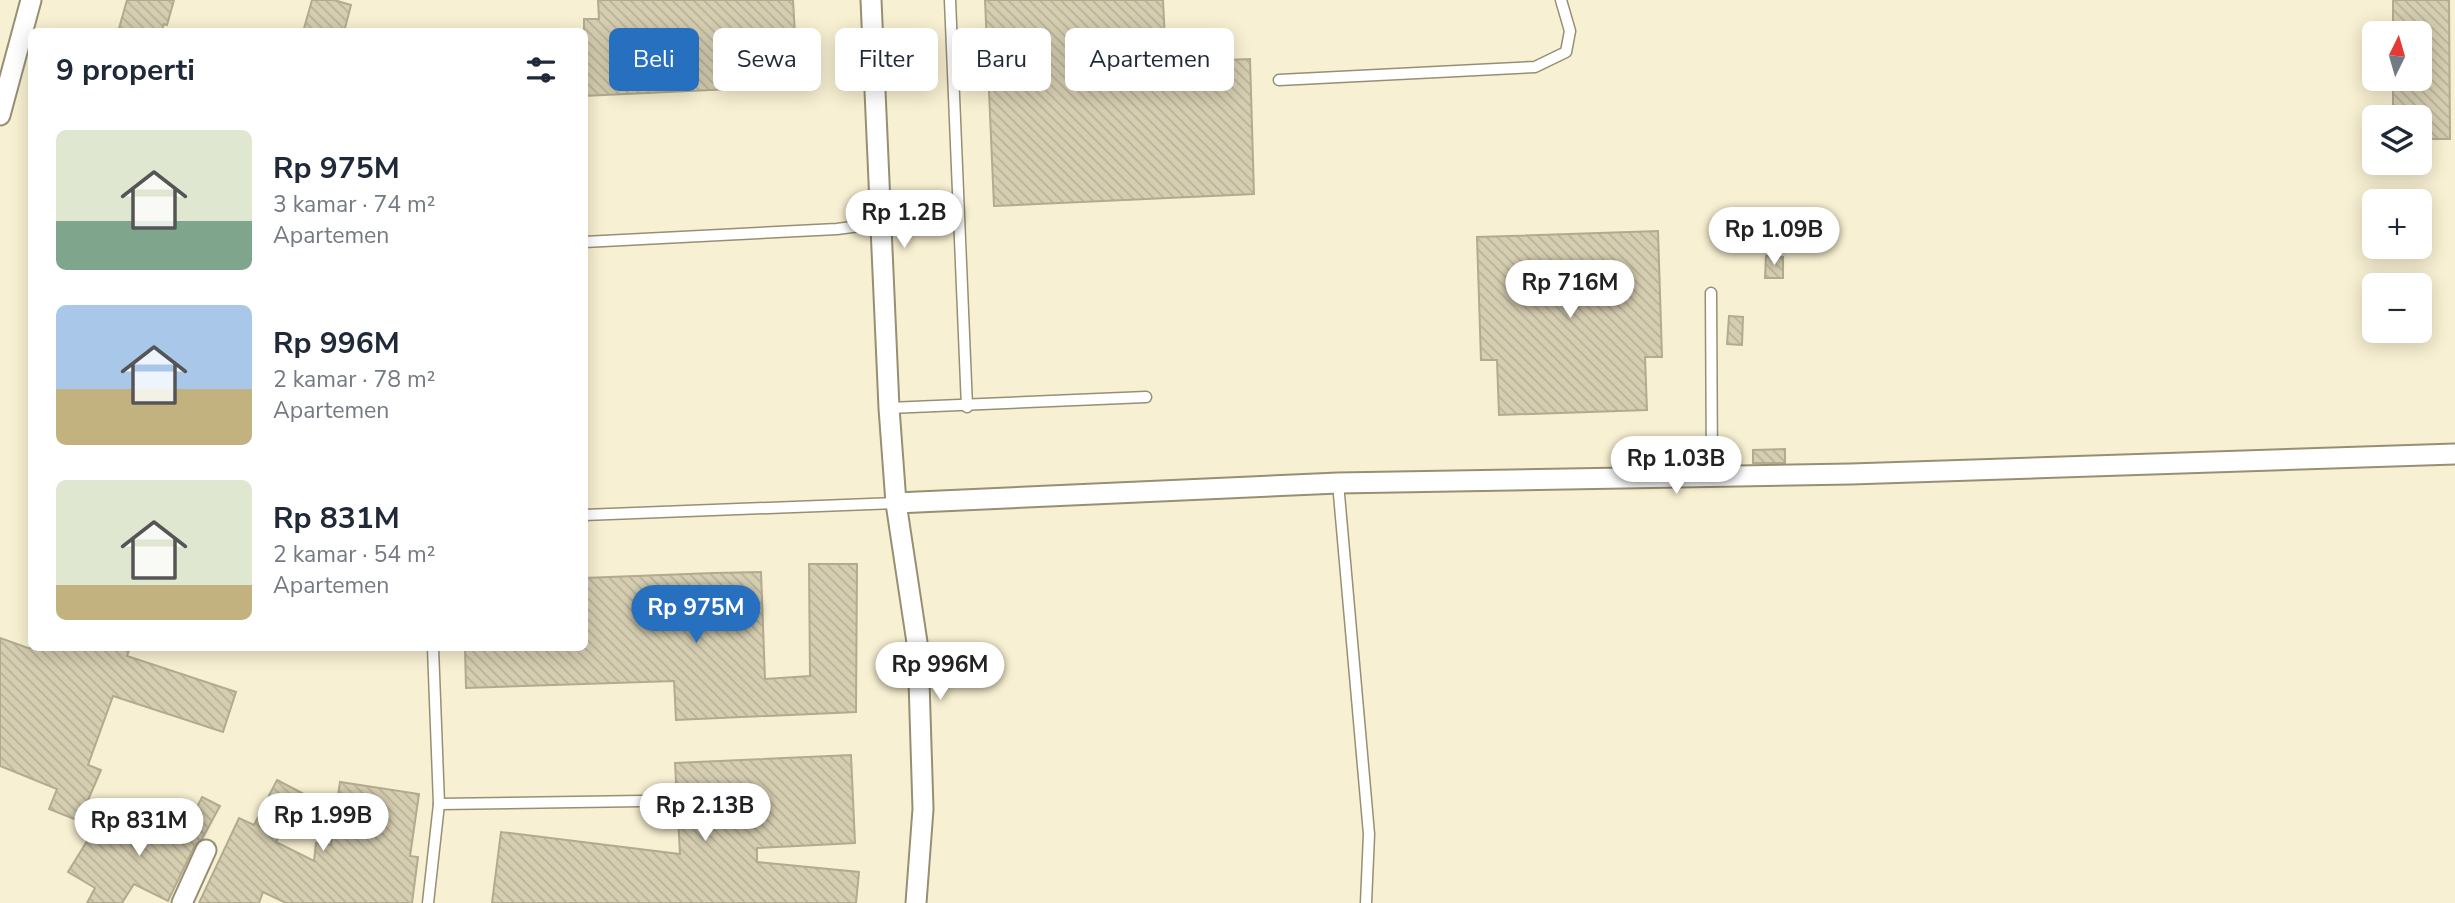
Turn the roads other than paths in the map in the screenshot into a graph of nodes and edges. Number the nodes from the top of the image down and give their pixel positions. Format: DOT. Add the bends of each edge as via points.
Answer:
graph roads {
  1 [pos="31,0"];
  2 [pos="871,0"];
  3 [pos="950,0"];
  4 [pos="1561,0"];
  5 [pos="1279,80"];
  6 [pos="0,115"];
  7 [pos="883,223"];
  8 [pos="588,242"];
  9 [pos="1711,293"];
  10 [pos="1146,397"];
  11 [pos="967,407"];
  12 [pos="889,408"];
  13 [pos="2455,454"];
  14 [pos="1712,475"];
  15 [pos="1338,483"];
  16 [pos="896,503"];
  17 [pos="588,515"];
  18 [pos="433,651"];
  19 [pos="642,801"];
  20 [pos="439,804"];
  21 [pos="206,850"];
  22 [pos="182,903"];
  23 [pos="428,903"];
  24 [pos="916,903"];
  25 [pos="1366,903"];
  1 -- 6 [label="street"];
  2 -- 7 [label="street"];
  3 -- 11 [label="lane"];
  4 -- 5 [label="lane" via="1570,31 1566,52 1535,66"];
  7 -- 8 [label="lane"];
  7 -- 12 [label="street"];
  9 -- 14 [label="lane"];
  10 -- 11 [label="lane"];
  11 -- 12 [label="lane"];
  12 -- 16 [label="street"];
  13 -- 14 [label="street"];
  14 -- 15 [label="street"];
  15 -- 16 [label="street"];
  15 -- 25 [label="lane" via="1369,834"];
  16 -- 17 [label="lane"];
  16 -- 24 [label="street" via="918,649 923,809"];
  18 -- 20 [label="lane"];
  19 -- 20 [label="lane"];
  20 -- 23 [label="lane"];
  21 -- 22 [label="street"];
}
